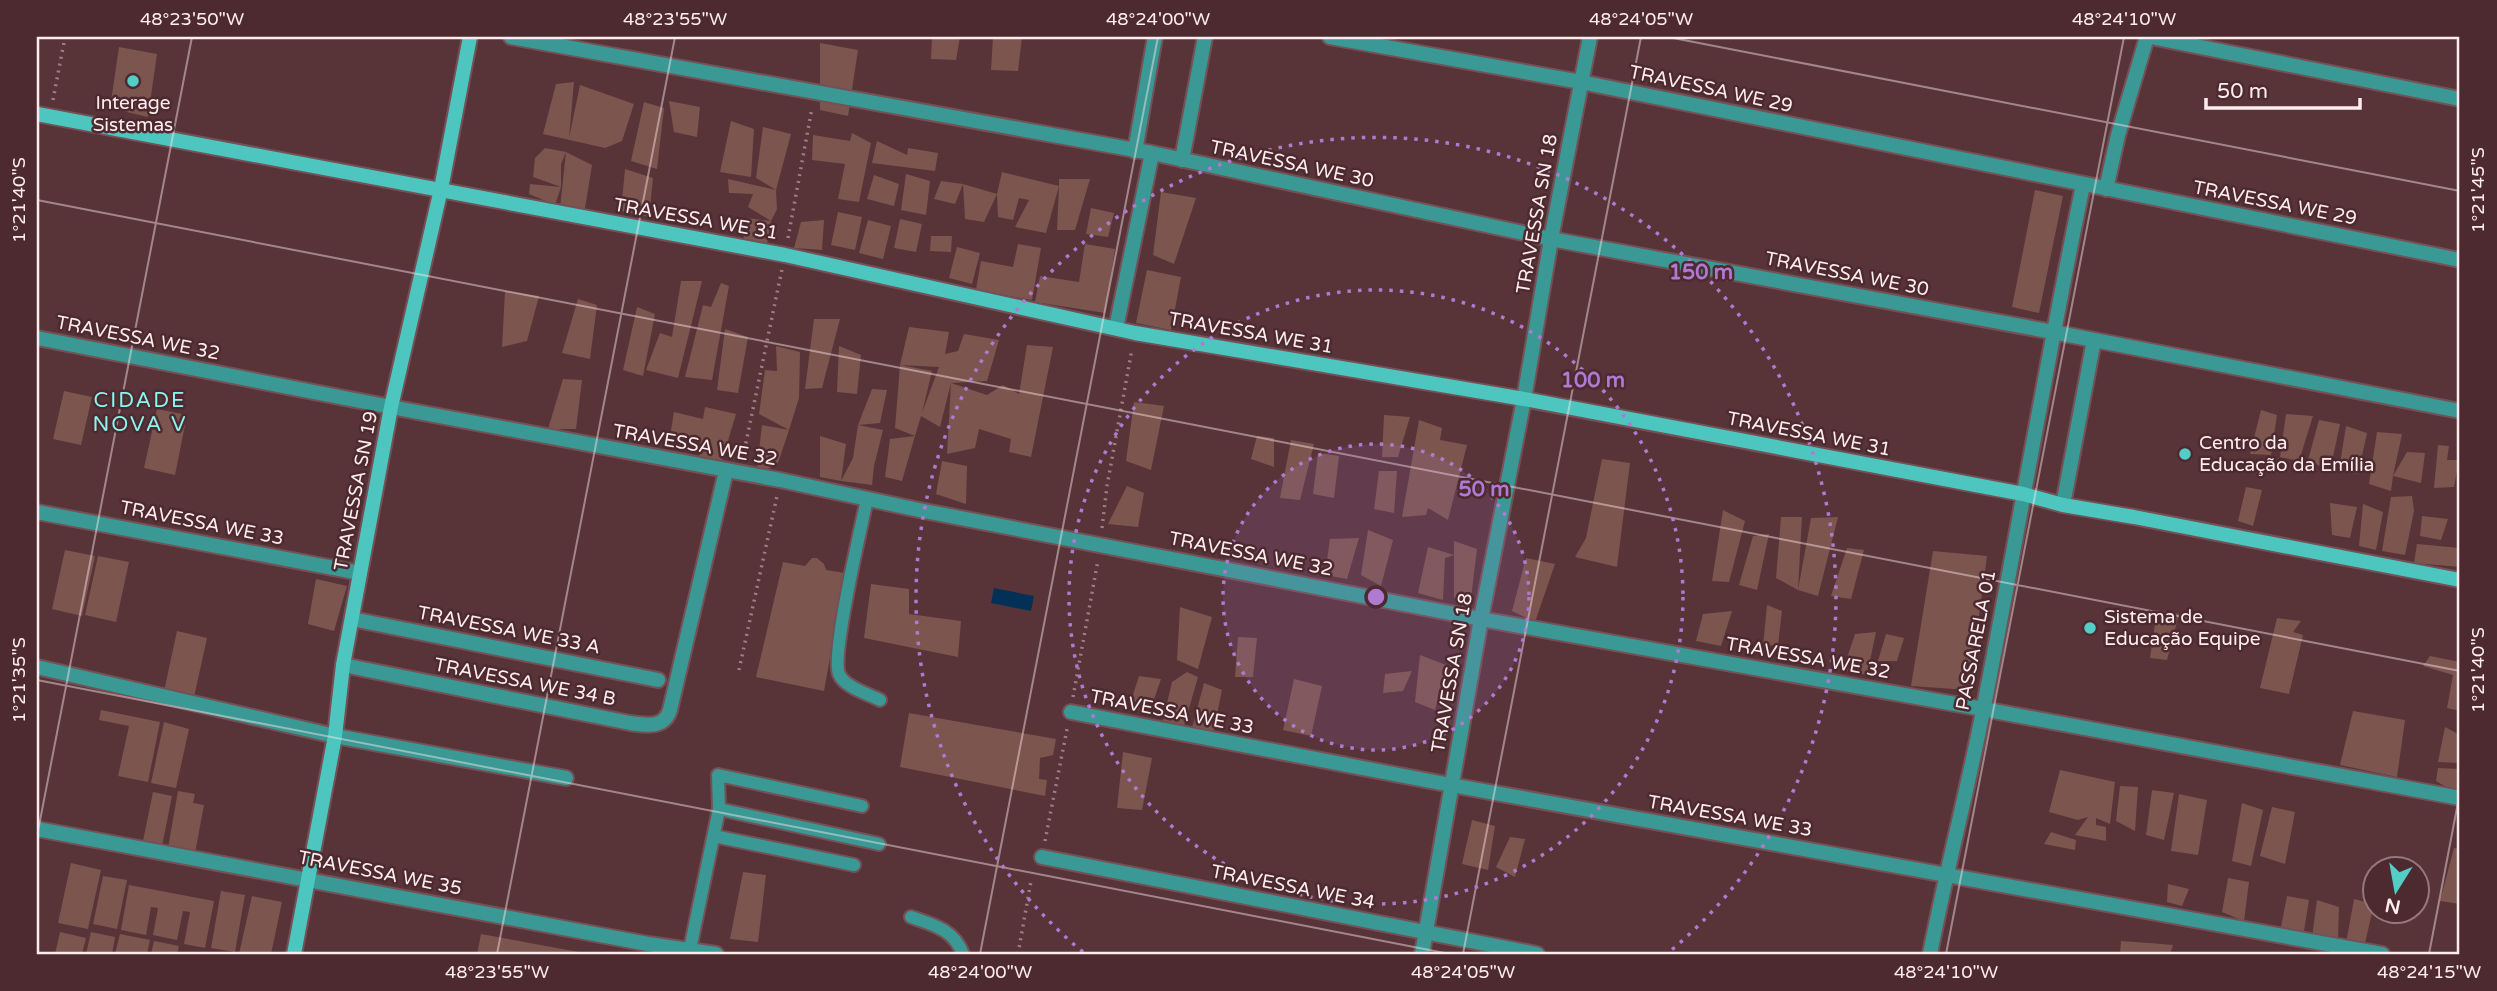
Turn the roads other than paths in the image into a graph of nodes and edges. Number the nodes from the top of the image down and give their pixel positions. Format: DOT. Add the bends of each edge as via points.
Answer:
graph roads {
  1 [pos="470,37"];
  2 [pos="512,37"];
  3 [pos="1155,37"];
  4 [pos="1205,37"];
  5 [pos="1330,37"];
  6 [pos="1590,37"];
  7 [pos="2149,37"];
  8 [pos="1581,82"];
  9 [pos="2460,99"];
  10 [pos="43,115"];
  11 [pos="1135,151"];
  12 [pos="1152,153"];
  13 [pos="1182,160"];
  14 [pos="2083,185"];
  15 [pos="441,189"];
  16 [pos="2106,189"];
  17 [pos="1551,239"];
  18 [pos="2460,260"];
  19 [pos="1116,328"];
  20 [pos="2053,332"];
  21 [pos="37,338"];
  22 [pos="2094,340"];
  23 [pos="1524,399"];
  24 [pos="391,407"];
  25 [pos="2460,411"];
  26 [pos="733,472"];
  27 [pos="2023,494"];
  28 [pos="867,499"];
  29 [pos="2063,505"];
  30 [pos="37,512"];
  31 [pos="360,573"];
  32 [pos="2460,580"];
  33 [pos="352,619"];
  34 [pos="1481,619"];
  35 [pos="343,665"];
  36 [pos="37,667"];
  37 [pos="658,680"];
  38 [pos="880,700"];
  39 [pos="1983,709"];
  40 [pos="1070,712"];
  41 [pos="335,736"];
  42 [pos="566,778"];
  43 [pos="1451,785"];
  44 [pos="2460,798"];
  45 [pos="862,806"];
  46 [pos="719,809"];
  47 [pos="37,829"];
  48 [pos="714,836"];
  49 [pos="879,844"];
  50 [pos="1042,857"];
  51 [pos="854,865"];
  52 [pos="1945,875"];
  53 [pos="309,880"];
  54 [pos="911,917"];
  55 [pos="1427,933"];
  56 [pos="690,949"];
  57 [pos="294,954"];
  58 [pos="716,954"];
  59 [pos="963,954"];
  60 [pos="1423,954"];
  61 [pos="1537,954"];
  62 [pos="1930,954"];
  63 [pos="2382,954"];
  1 -- 15 [label="main road, TRAVESSA SN 19"];
  2 -- 11 [label="street, TRAVESSA WE 30"];
  3 -- 11 [label="street"];
  4 -- 13 [label="street"];
  5 -- 8 [label="street, TRAVESSA WE 29"];
  6 -- 8 [label="street, TRAVESSA SN 18"];
  7 -- 9 [label="street"];
  7 -- 16 [label="street"];
  8 -- 14 [label="street, TRAVESSA WE 29"];
  8 -- 17 [label="street, TRAVESSA SN 18"];
  10 -- 15 [label="main road, TRAVESSA WE 31"];
  11 -- 12 [label="street, TRAVESSA WE 30"];
  12 -- 13 [label="street, TRAVESSA WE 30"];
  12 -- 19 [label="street"];
  13 -- 17 [label="street, TRAVESSA WE 30"];
  14 -- 16 [label="street, TRAVESSA WE 29"];
  14 -- 20 [label="street, PASSARELA 01"];
  15 -- 19 [label="main road, TRAVESSA WE 31" via="785,255"];
  15 -- 24 [label="main road, TRAVESSA SN 19"];
  16 -- 18 [label="street, TRAVESSA WE 29"];
  17 -- 20 [label="street, TRAVESSA WE 30"];
  17 -- 23 [label="street, TRAVESSA SN 18"];
  19 -- 23 [label="main road, TRAVESSA WE 31"];
  20 -- 22 [label="street, TRAVESSA WE 30"];
  20 -- 27 [label="street, PASSARELA 01"];
  21 -- 24 [label="street, TRAVESSA WE 32"];
  22 -- 25 [label="street, TRAVESSA WE 30"];
  22 -- 29 [label="street"];
  23 -- 27 [label="main road, TRAVESSA WE 31"];
  23 -- 34 [label="street, TRAVESSA SN 18"];
  24 -- 26 [label="street, TRAVESSA WE 32"];
  24 -- 31 [label="main road, TRAVESSA SN 19"];
  26 -- 28 [label="street, TRAVESSA WE 32"];
  26 -- 35 [label="street, TRAVESSA WE 34 B" via="667,719 651,726"];
  27 -- 29 [label="main road, TRAVESSA WE 31"];
  27 -- 39 [label="street, PASSARELA 01"];
  28 -- 34 [label="street, TRAVESSA WE 32"];
  28 -- 38 [label="lane" via="837,661 844,681"];
  29 -- 32 [label="main road, TRAVESSA WE 31"];
  30 -- 31 [label="street, TRAVESSA WE 33"];
  31 -- 33 [label="main road, TRAVESSA SN 19"];
  33 -- 35 [label="main road, TRAVESSA SN 19"];
  33 -- 37 [label="street, TRAVESSA WE 33 A"];
  34 -- 39 [label="street, TRAVESSA WE 32"];
  34 -- 43 [label="street, TRAVESSA SN 18"];
  35 -- 41 [label="main road, TRAVESSA SN 19"];
  36 -- 41 [label="street"];
  39 -- 44 [label="street, TRAVESSA WE 32"];
  39 -- 52 [label="street, PASSARELA 01"];
  40 -- 43 [label="street, TRAVESSA WE 33"];
  41 -- 42 [label="street"];
  41 -- 53 [label="main road, TRAVESSA SN 19"];
  43 -- 52 [label="street, TRAVESSA WE 33"];
  43 -- 55 [label="street, TRAVESSA SN 18"];
  45 -- 46 [label="lane" via="720,775"];
  46 -- 48 [label="lane"];
  46 -- 49 [label="lane"];
  47 -- 53 [label="street, TRAVESSA WE 35"];
  48 -- 51 [label="lane"];
  48 -- 56 [label="lane"];
  50 -- 55 [label="street, TRAVESSA WE 34"];
  52 -- 62 [label="street, PASSARELA 01"];
  52 -- 63 [label="street, TRAVESSA WE 33"];
  53 -- 56 [label="street, TRAVESSA WE 35"];
  53 -- 57 [label="main road, TRAVESSA SN 19"];
  54 -- 59 [label="lane" via="942,928 958,940"];
  55 -- 60 [label="street, TRAVESSA SN 18"];
  55 -- 61 [label="street, TRAVESSA WE 34"];
  56 -- 58 [label="street, TRAVESSA WE 35"];
}
